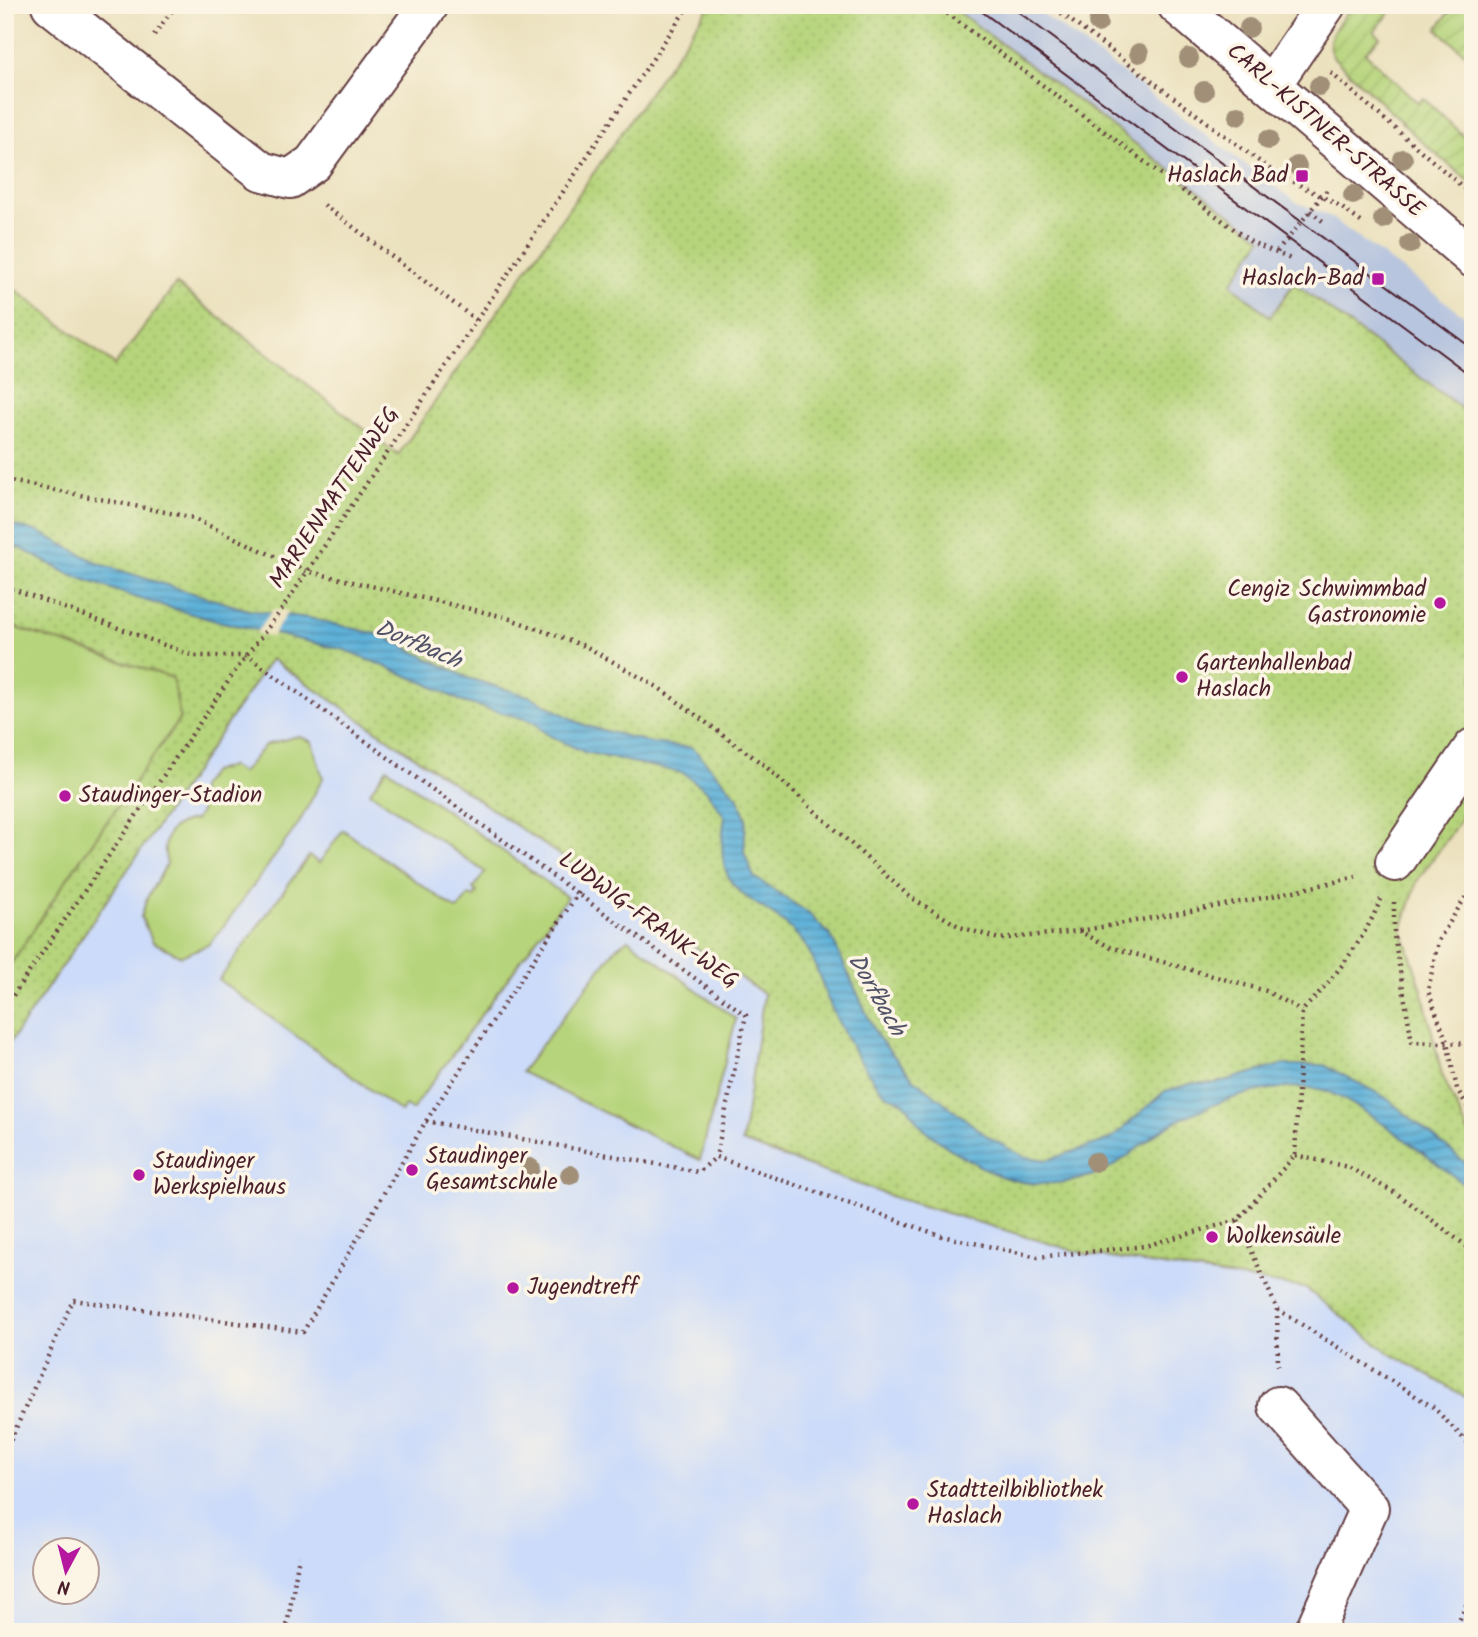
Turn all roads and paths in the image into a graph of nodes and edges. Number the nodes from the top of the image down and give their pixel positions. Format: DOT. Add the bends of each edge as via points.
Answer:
graph roads {
  1 [pos="51,5"];
  2 [pos="176,5"];
  3 [pos="429,5"];
  4 [pos="689,5"];
  5 [pos="936,5"];
  6 [pos="1050,5"];
  7 [pos="1177,5"];
  8 [pos="1326,5"];
  9 [pos="153,37"];
  10 [pos="1299,45"];
  11 [pos="1272,84"];
  12 [pos="1353,155"];
  13 [pos="290,179"];
  14 [pos="1473,196"];
  15 [pos="1321,198"];
  16 [pos="1310,211"];
  17 [pos="1324,222"];
  18 [pos="1370,229"];
  19 [pos="1277,252"];
  20 [pos="1473,258"];
  21 [pos="1293,260"];
  22 [pos="476,321"];
  23 [pos="5,480"];
  24 [pos="306,571"];
  25 [pos="5,586"];
  26 [pos="247,656"];
  27 [pos="1473,748"];
  28 [pos="1395,862"];
  29 [pos="1473,885"];
  30 [pos="579,892"];
  31 [pos="1079,931"];
  32 [pos="5,1007"];
  33 [pos="1303,1010"];
  34 [pos="1447,1042"];
  35 [pos="1473,1044"];
  36 [pos="1473,1115"];
  37 [pos="426,1121"];
  38 [pos="1295,1155"];
  39 [pos="716,1157"];
  40 [pos="1238,1220"];
  41 [pos="1473,1251"];
  42 [pos="1277,1310"];
  43 [pos="1279,1406"];
  44 [pos="1473,1448"];
  45 [pos="5,1453"];
  46 [pos="299,1556"];
  47 [pos="1473,1590"];
  48 [pos="286,1632"];
  49 [pos="1314,1632"];
  50 [pos="1454,1632"];
  1 -- 13 [label="street" via="261,171"];
  2 -- 9 [label="path"];
  3 -- 13 [label="street" via="313,163"];
  4 -- 22 [label="path, MARIENMATTENWEG"];
  5 -- 19 [label="path" via="1251,242"];
  6 -- 15 [label="path" via="1270,170"];
  7 -- 11 [label="street, CARL-KISTNER-STRASSE"];
  8 -- 10 [label="street"];
  10 -- 11 [label="street"];
  10 -- 14 [label="path"];
  11 -- 12 [label="street, CARL-KISTNER-STRASSE"];
  12 -- 15 [label="path"];
  12 -- 20 [label="street, CARL-KISTNER-STRASSE"];
  13 -- 22 [label="path"];
  15 -- 16 [label="path"];
  15 -- 18 [label="path"];
  16 -- 17 [label="path"];
  16 -- 19 [label="path"];
  19 -- 21 [label="path"];
  22 -- 24 [label="path, MARIENMATTENWEG"];
  23 -- 24 [label="path" via="190,517"];
  24 -- 26 [label="path, MARIENMATTENWEG"];
  24 -- 31 [label="path" via="505,617 587,647 659,688 764,765 910,898 960,927 999,939"];
  25 -- 26 [label="path" via="194,656"];
  26 -- 30 [label="path, LUDWIG-FRANK-WEG"];
  26 -- 32 [label="path, MARIENMATTENWEG"];
  27 -- 28 [label="street"];
  28 -- 31 [label="path" via="1354,878 1281,894"];
  28 -- 33 [label="path" via="1369,927 1329,983"];
  28 -- 34 [label="path" via="1394,936 1412,1042"];
  29 -- 34 [label="path" via="1438,941 1428,991"];
  30 -- 37 [label="path"];
  30 -- 39 [label="path, LUDWIG-FRANK-WEG" via="746,1014"];
  31 -- 33 [label="path" via="1111,947 1266,991"];
  33 -- 38 [label="path"];
  34 -- 35 [label="path"];
  34 -- 36 [label="path" via="1457,1089"];
  37 -- 39 [label="path" via="699,1172"];
  37 -- 45 [label="path" via="303,1332 73,1300"];
  38 -- 40 [label="path"];
  38 -- 41 [label="path" via="1348,1167 1399,1195"];
  39 -- 40 [label="path" via="942,1236 1038,1257 1145,1246"];
  40 -- 42 [label="path"];
  42 -- 43 [label="path"];
  42 -- 44 [label="path" via="1433,1407"];
  43 -- 49 [label="street" via="1368,1508"];
  46 -- 48 [label="path"];
  47 -- 50 [label="path"];
}
